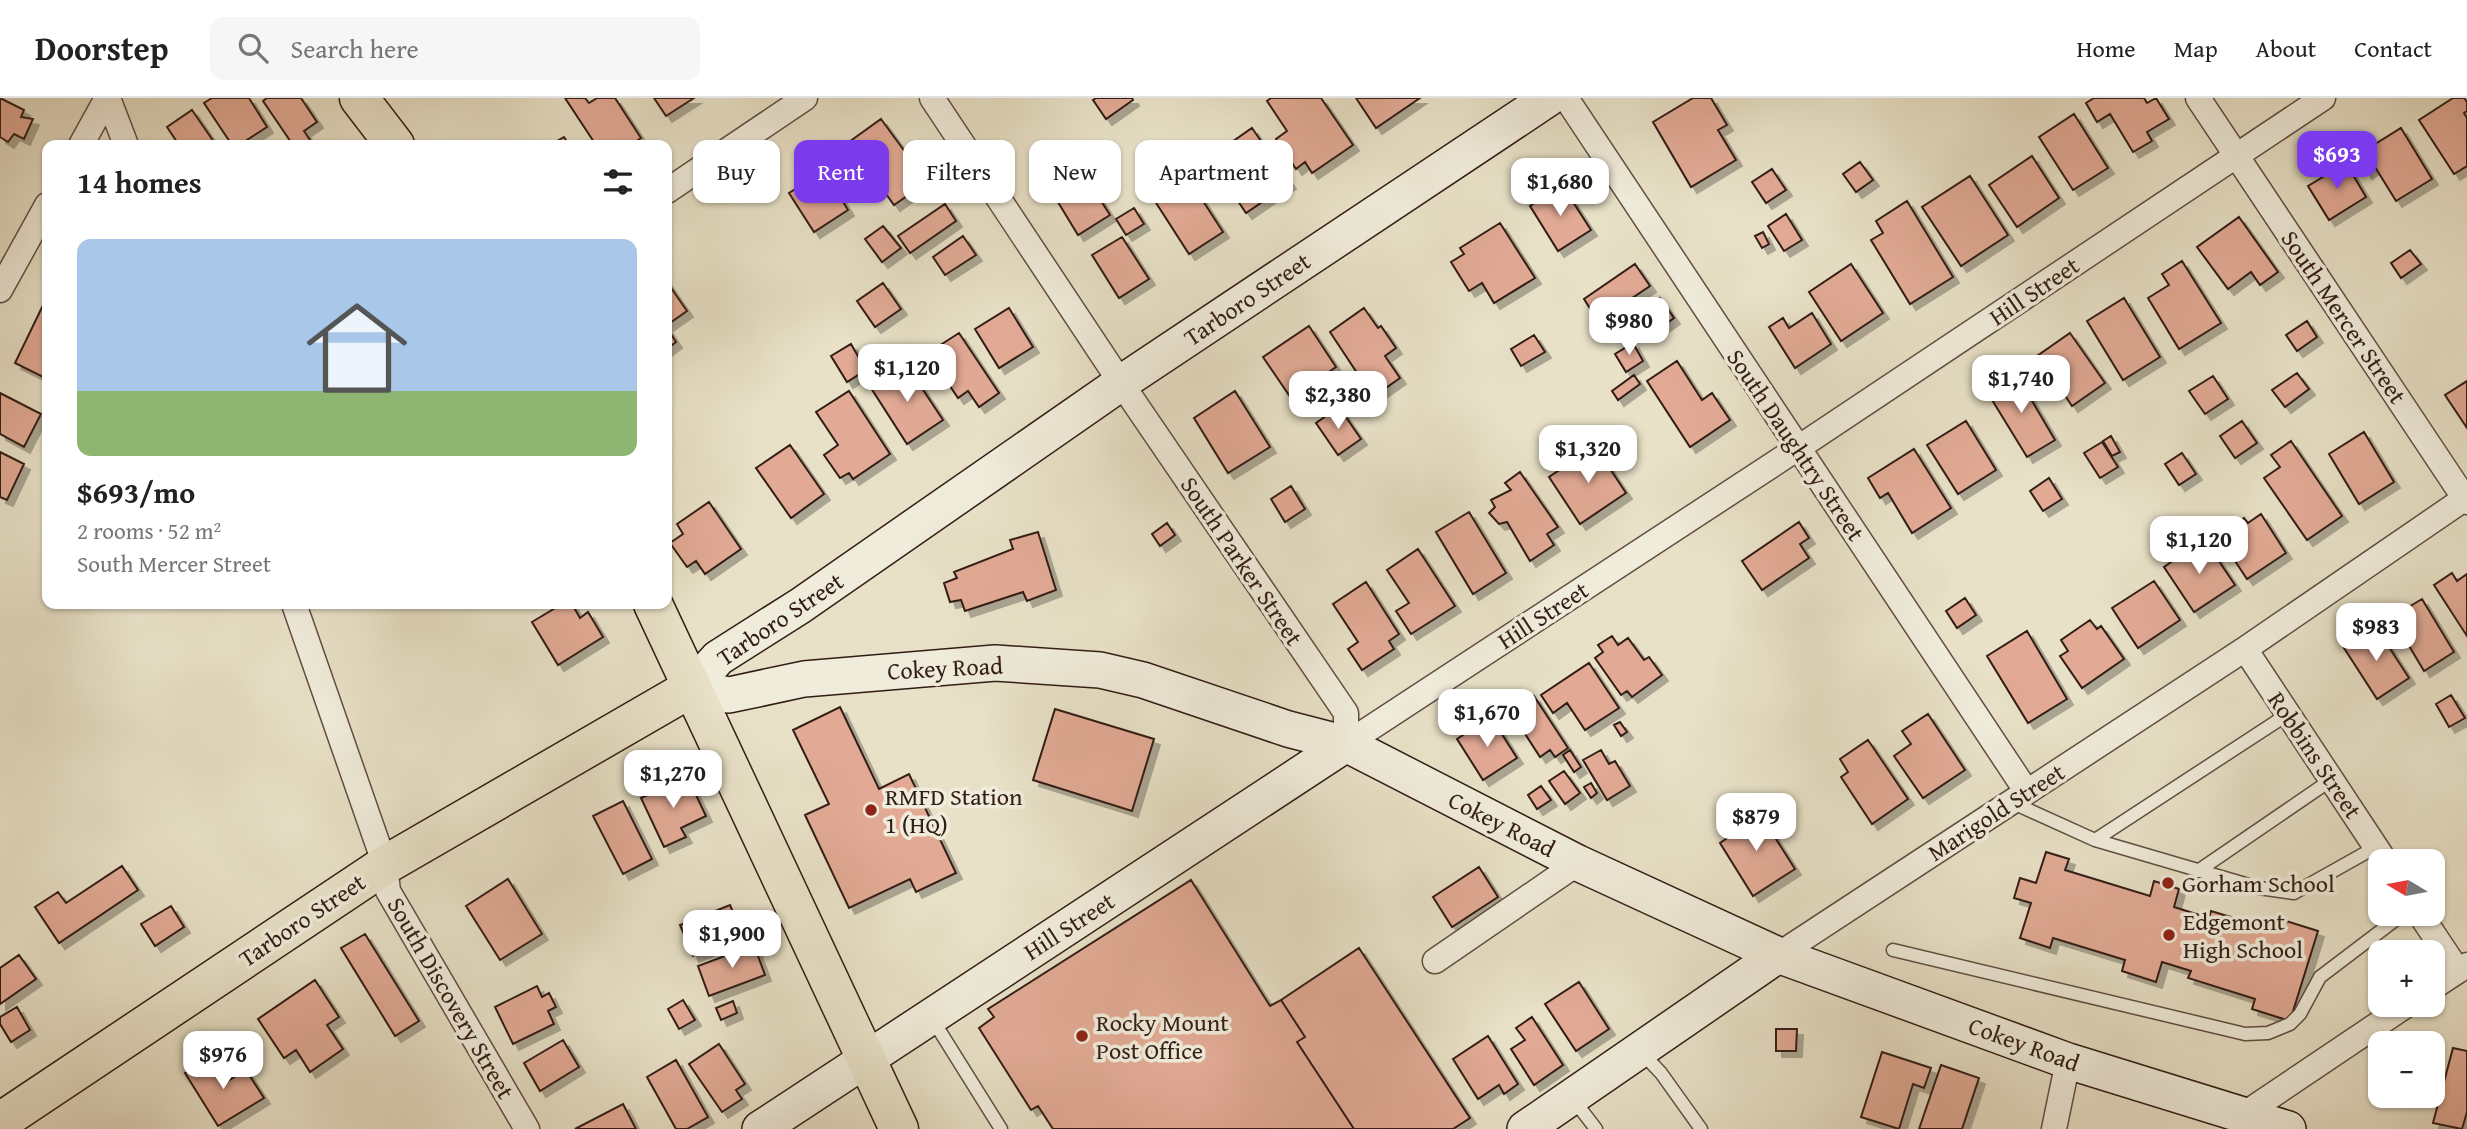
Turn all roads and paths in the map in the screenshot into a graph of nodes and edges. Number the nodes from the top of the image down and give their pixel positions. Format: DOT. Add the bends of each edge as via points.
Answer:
graph roads {
  1 [pos="108,98"];
  2 [pos="359,98"];
  3 [pos="805,98"];
  4 [pos="932,98"];
  5 [pos="1549,98"];
  6 [pos="1566,98"];
  7 [pos="2198,98"];
  8 [pos="2323,98"];
  9 [pos="84,140"];
  10 [pos="124,140"];
  11 [pos="391,140"];
  12 [pos="2237,155"];
  13 [pos="672,188"];
  14 [pos="42,214"];
  15 [pos="0,290"];
  16 [pos="1121,383"];
  17 [pos="1798,448"];
  18 [pos="2466,499"];
  19 [pos="296,609"];
  20 [pos="655,609"];
  21 [pos="2245,649"];
  22 [pos="691,688"];
  23 [pos="2288,715"];
  24 [pos="1346,744"];
  25 [pos="2331,780"];
  26 [pos="2019,797"];
  27 [pos="2095,840"];
  28 [pos="2377,849"];
  29 [pos="2368,859"];
  30 [pos="1578,863"];
  31 [pos="385,864"];
  32 [pos="2198,870"];
  33 [pos="2387,926"];
  34 [pos="2429,926"];
  35 [pos="1893,950"];
  36 [pos="1778,955"];
  37 [pos="1436,961"];
  38 [pos="2462,968"];
  39 [pos="2445,979"];
  40 [pos="931,1017"];
  41 [pos="2389,1017"];
  42 [pos="1640,1050"];
  43 [pos="867,1059"];
  44 [pos="2068,1061"];
  45 [pos="1571,1097"];
  46 [pos="2243,1115"];
  47 [pos="0,1122"];
  48 [pos="527,1129"];
  49 [pos="760,1129"];
  50 [pos="899,1129"];
  51 [pos="1000,1129"];
  52 [pos="1526,1129"];
  53 [pos="1596,1129"];
  54 [pos="1701,1129"];
  55 [pos="2054,1129"];
  56 [pos="2288,1129"];
  1 -- 9 [label="street"];
  1 -- 10 [label="street"];
  2 -- 11 [label="main road"];
  3 -- 13 [label="street"];
  4 -- 16 [label="street, South Parker Street"];
  5 -- 16 [label="street, Tarboro Street"];
  6 -- 17 [label="street, South Daughtry Street"];
  7 -- 12 [label="street, South Mercer Street"];
  8 -- 12 [label="street, Hill Street"];
  12 -- 17 [label="street, Hill Street"];
  12 -- 18 [label="street, South Mercer Street"];
  14 -- 15 [label="street"];
  16 -- 22 [label="street, Tarboro Street" via="718,658"];
  16 -- 24 [label="street, South Parker Street" via="1346,713"];
  17 -- 24 [label="street, Hill Street"];
  17 -- 26 [label="street, South Daughtry Street"];
  18 -- 21 [label="street, Marigold Street"];
  19 -- 31 [label="street, South Discovery Street"];
  20 -- 22 [label="main road"];
  21 -- 23 [label="street, Robbins Street"];
  21 -- 26 [label="street, Marigold Street"];
  22 -- 24 [label="street, Cokey Road" via="729,695 804,679 995,663 1100,670"];
  22 -- 31 [label="main road, Tarboro Street"];
  22 -- 43 [label="main road"];
  23 -- 25 [label="street, Robbins Street"];
  23 -- 27 [label="lane"];
  24 -- 30 [label="street, Cokey Road"];
  24 -- 40 [label="street, Hill Street"];
  25 -- 28 [label="street, Robbins Street"];
  25 -- 32 [label="lane"];
  26 -- 27 [label="lane"];
  26 -- 36 [label="street, Marigold Street"];
  27 -- 32 [label="lane"];
  29 -- 32 [label="lane" via="2294,893"];
  30 -- 36 [label="street, Cokey Road"];
  30 -- 37 [label="street"];
  31 -- 47 [label="main road, Tarboro Street"];
  31 -- 48 [label="street, South Discovery Street" via="388,891"];
  33 -- 35 [label="lane" via="2320,977 2290,1024 2268,1033 2245,1034"];
  34 -- 38 [label="street"];
  36 -- 42 [label="street, Marigold Street"];
  36 -- 44 [label="street, Cokey Road"];
  38 -- 39 [label="street"];
  40 -- 43 [label="street, Hill Street"];
  40 -- 51 [label="lane"];
  41 -- 46 [label="street"];
  42 -- 45 [label="street, Marigold Street"];
  42 -- 54 [label="lane"];
  43 -- 49 [label="street, Hill Street"];
  43 -- 50 [label="main road"];
  44 -- 46 [label="street, Cokey Road"];
  44 -- 55 [label="street"];
  45 -- 52 [label="street, Marigold Street"];
  45 -- 53 [label="lane"];
  46 -- 56 [label="street, Cokey Road"];
}
